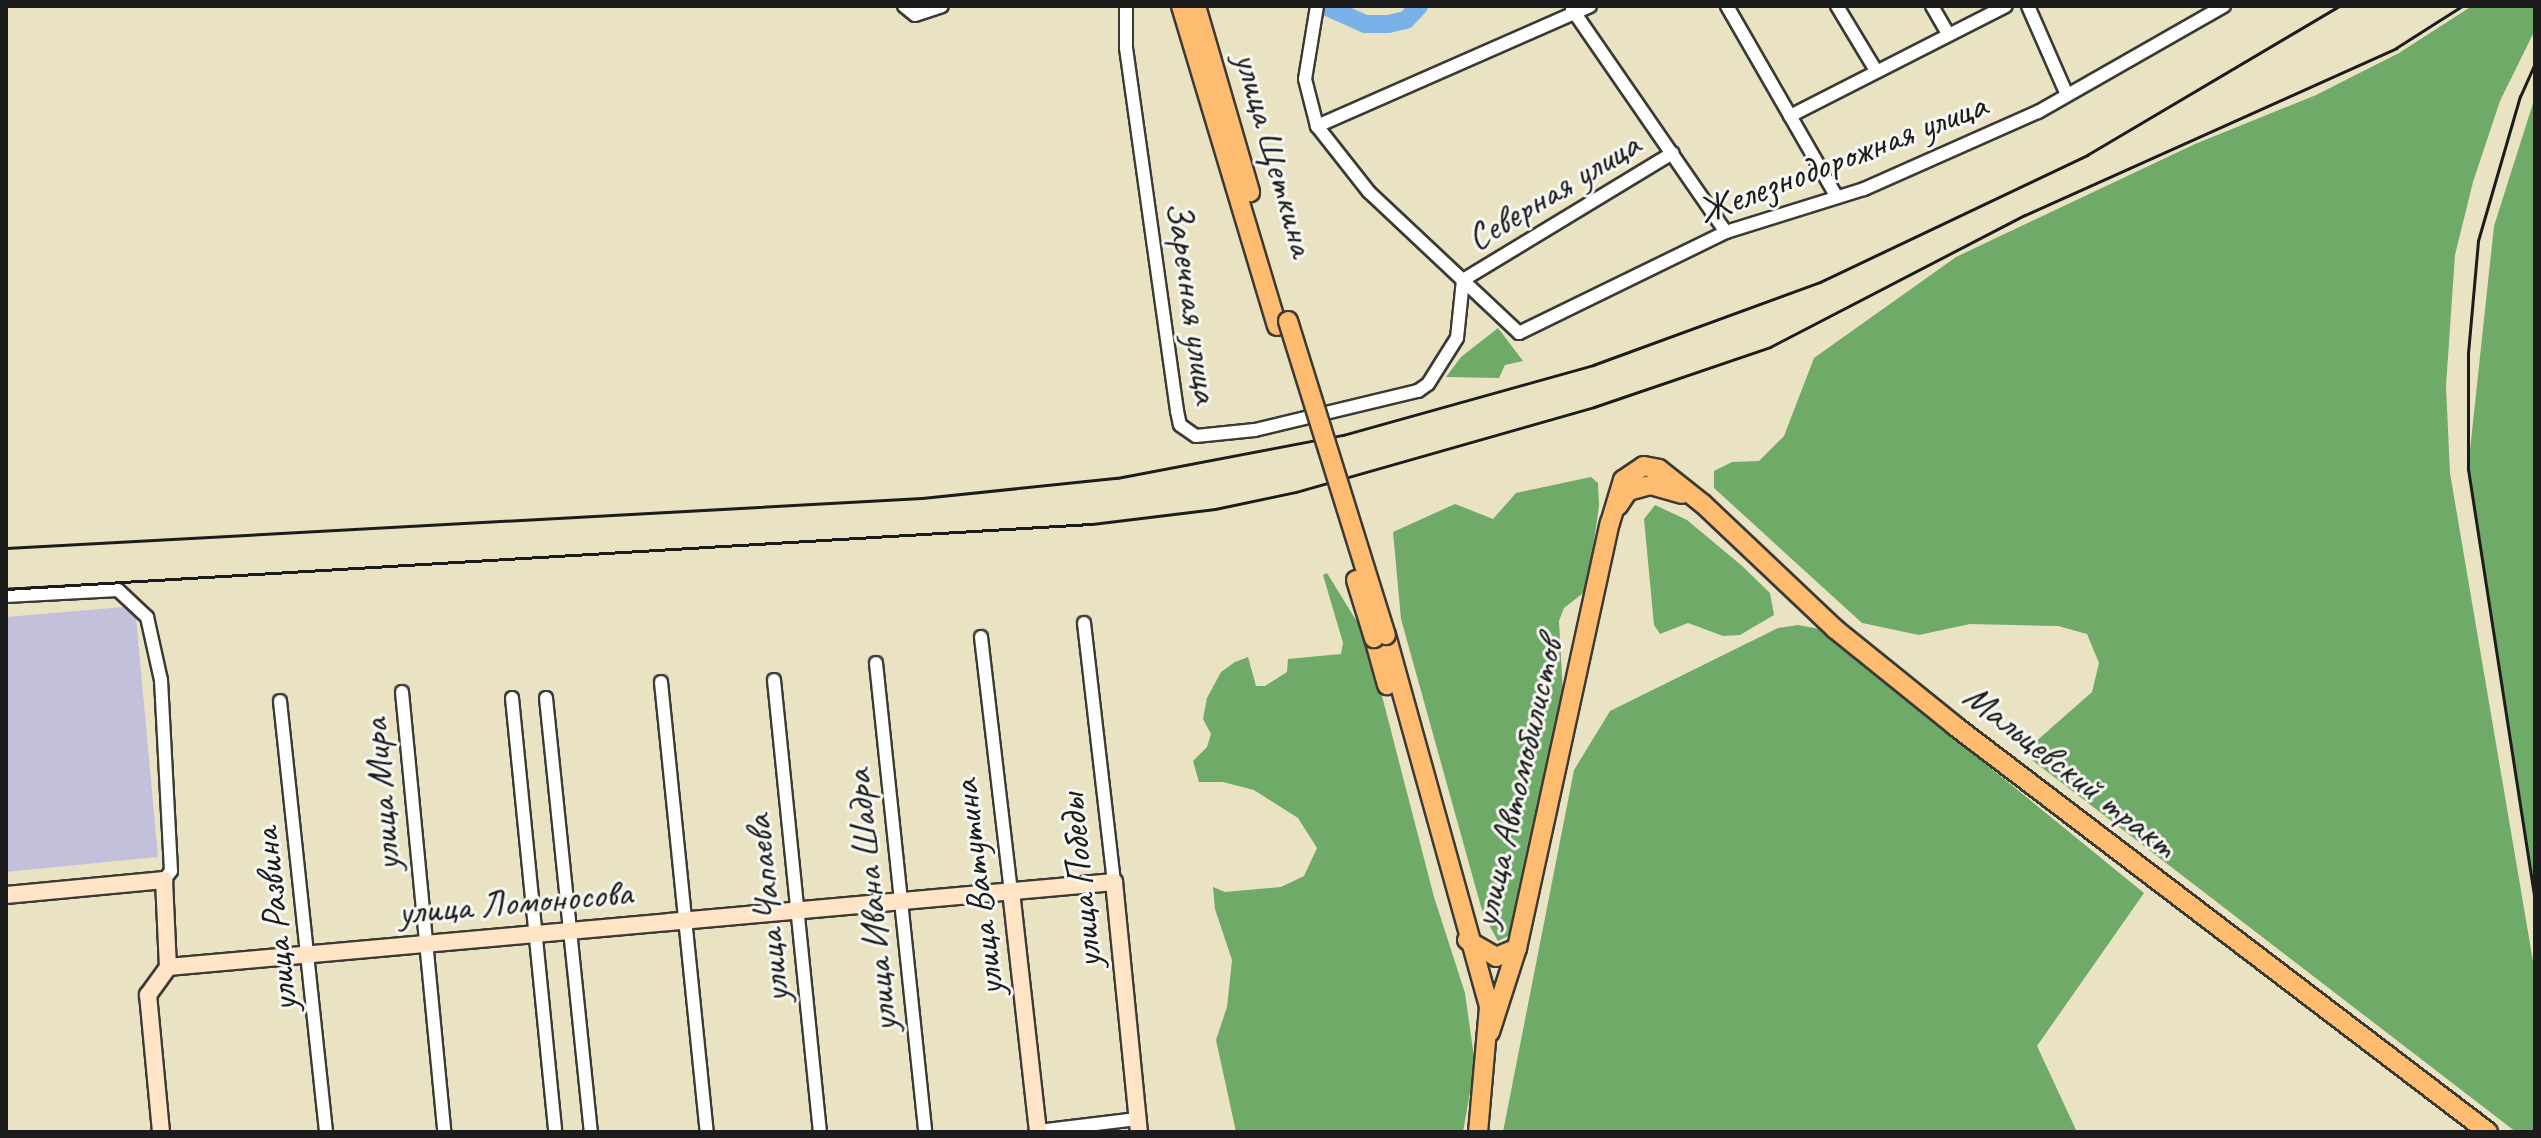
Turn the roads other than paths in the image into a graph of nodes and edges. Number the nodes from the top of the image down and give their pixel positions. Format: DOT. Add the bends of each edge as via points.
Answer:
graph roads {
  1 [pos="904,6"];
  2 [pos="942,6"];
  3 [pos="1181,6"];
  4 [pos="1196,6"];
  5 [pos="1317,6"];
  6 [pos="1590,6"];
  7 [pos="1727,6"];
  8 [pos="1837,6"];
  9 [pos="1932,6"];
  10 [pos="2006,6"];
  11 [pos="2028,6"];
  12 [pos="2224,6"];
  13 [pos="1126,7"];
  14 [pos="1572,9"];
  15 [pos="1948,34"];
  16 [pos="1875,69"];
  17 [pos="2067,95"];
  18 [pos="1790,116"];
  19 [pos="1317,126"];
  20 [pos="1673,153"];
  21 [pos="1837,197"];
  22 [pos="1726,232"];
  23 [pos="1463,280"];
  24 [pos="1282,323"];
  25 [pos="1610,523"];
  26 [pos="6,596"];
  27 [pos="1084,623"];
  28 [pos="1380,636"];
  29 [pos="981,637"];
  30 [pos="876,663"];
  31 [pos="774,680"];
  32 [pos="661,682"];
  33 [pos="402,692"];
  34 [pos="512,698"];
  35 [pos="546,698"];
  36 [pos="280,701"];
  37 [pos="164,880"];
  38 [pos="1114,882"];
  39 [pos="1011,891"];
  40 [pos="6,895"];
  41 [pos="900,899"];
  42 [pos="798,908"];
  43 [pos="685,919"];
  44 [pos="573,929"];
  45 [pos="538,933"];
  46 [pos="1467,940"];
  47 [pos="425,943"];
  48 [pos="1517,948"];
  49 [pos="309,954"];
  50 [pos="168,967"];
  51 [pos="1490,1032"];
  52 [pos="1138,1126"];
  53 [pos="161,1132"];
  54 [pos="326,1132"];
  55 [pos="444,1132"];
  56 [pos="555,1132"];
  57 [pos="591,1132"];
  58 [pos="707,1132"];
  59 [pos="820,1132"];
  60 [pos="925,1132"];
  61 [pos="1031,1132"];
  62 [pos="1038,1132"];
  63 [pos="1478,1132"];
  64 [pos="2488,1132"];
  1 -- 2 [label="street" via="915,15"];
  3 -- 24 [label="main road"];
  4 -- 24 [label="main road, улица Щеткина"];
  5 -- 19 [label="street" via="1305,79"];
  6 -- 14 [label="street"];
  7 -- 18 [label="street"];
  8 -- 16 [label="street"];
  9 -- 15 [label="street"];
  10 -- 15 [label="street"];
  11 -- 17 [label="street"];
  12 -- 17 [label="street, Железнодорожная улица"];
  13 -- 23 [label="street, Заречная улица" via="1140,159 1177,411 1187,433 1211,437 1255,430 1418,391 1457,338"];
  14 -- 19 [label="street"];
  14 -- 20 [label="street"];
  15 -- 16 [label="street"];
  16 -- 18 [label="street"];
  17 -- 21 [label="street, Железнодорожная улица"];
  18 -- 21 [label="street"];
  19 -- 23 [label="street" via="1369,192"];
  20 -- 22 [label="street"];
  20 -- 23 [label="street, Северная улица"];
  21 -- 22 [label="street, Железнодорожная улица"];
  22 -- 23 [label="street, Железнодорожная улица" via="1519,333"];
  24 -- 28 [label="main road, bridge"];
  25 -- 48 [label="main road, улица Автомобилистов"];
  25 -- 64 [label="main road, Мальцевский тракт" via="1628,482 1670,483 1703,504 1835,629 1955,726"];
  26 -- 37 [label="street" via="118,590 147,617 162,696 171,871"];
  27 -- 38 [label="street, улица Победы"];
  28 -- 46 [label="main road"];
  28 -- 51 [label="main road" via="1460,945"];
  29 -- 39 [label="street, улица Ватутина"];
  30 -- 41 [label="street, улица Ивана Шадра"];
  31 -- 42 [label="street, улица Чапаева"];
  32 -- 43 [label="street"];
  33 -- 47 [label="street, улица Мира"];
  34 -- 45 [label="street"];
  35 -- 44 [label="street"];
  36 -- 49 [label="street, улица Развина"];
  37 -- 40 [label="street"];
  37 -- 50 [label="street"];
  38 -- 39 [label="street, улица Ломоносова"];
  38 -- 52 [label="street, улица Победы"];
  39 -- 41 [label="street, улица Ломоносова"];
  39 -- 62 [label="street, улица Ватутина"];
  41 -- 42 [label="street, улица Ломоносова"];
  41 -- 60 [label="street, улица Ивана Шадра"];
  42 -- 43 [label="street, улица Ломоносова"];
  42 -- 59 [label="street, улица Чапаева"];
  43 -- 44 [label="street, улица Ломоносова"];
  43 -- 58 [label="street"];
  44 -- 45 [label="street, улица Ломоносова"];
  44 -- 57 [label="street"];
  45 -- 47 [label="street, улица Ломоносова"];
  45 -- 56 [label="street"];
  46 -- 48 [label="main road, улица Автомобилистов" via="1496,957"];
  46 -- 51 [label="main road, улица Автомобилистов" via="1489,1007"];
  47 -- 49 [label="street, улица Ломоносова"];
  47 -- 55 [label="street, улица Мира"];
  48 -- 51 [label="main road"];
  49 -- 50 [label="street, улица Ломоносова"];
  49 -- 54 [label="street, улица Развина"];
  50 -- 53 [label="street" via="148,995"];
  51 -- 63 [label="main road, улица Автомобилистов"];
  52 -- 62 [label="street"];
  61 -- 62 [label="street"];
}
